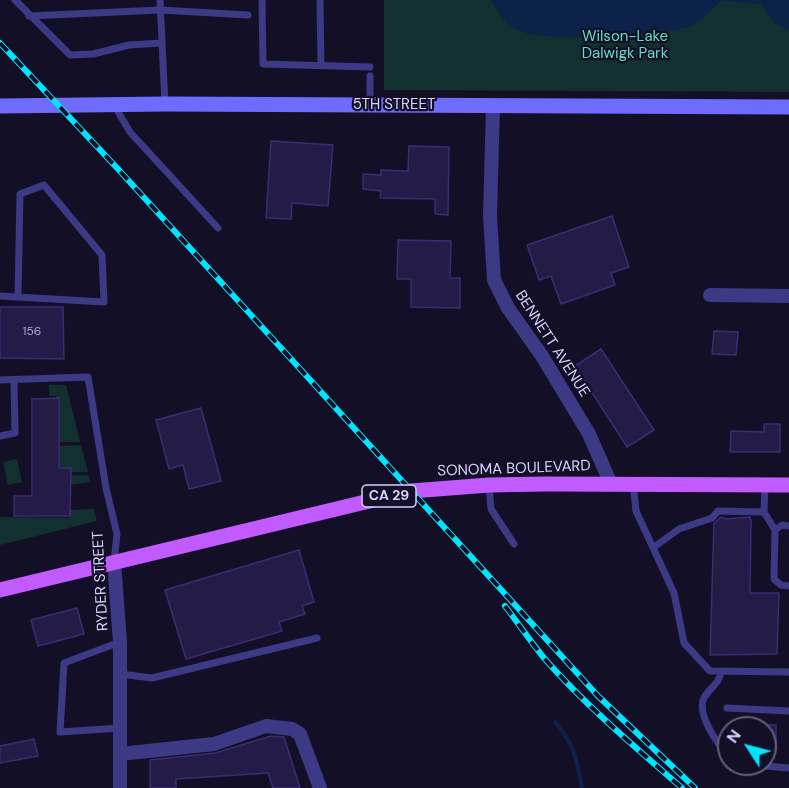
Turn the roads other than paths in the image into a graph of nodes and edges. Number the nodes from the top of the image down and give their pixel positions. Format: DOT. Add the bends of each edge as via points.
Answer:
graph roads {
  1 [pos="15,0"];
  2 [pos="160,0"];
  3 [pos="262,0"];
  4 [pos="320,0"];
  5 [pos="160,10"];
  6 [pos="248,15"];
  7 [pos="29,16"];
  8 [pos="162,43"];
  9 [pos="321,66"];
  10 [pos="370,67"];
  11 [pos="370,76"];
  12 [pos="165,104"];
  13 [pos="114,105"];
  14 [pos="370,105"];
  15 [pos="0,106"];
  16 [pos="493,106"];
  17 [pos="789,107"];
  18 [pos="218,228"];
  19 [pos="0,296"];
  20 [pos="710,296"];
  21 [pos="789,296"];
  22 [pos="18,297"];
  23 [pos="0,380"];
  24 [pos="14,380"];
  25 [pos="0,436"];
  26 [pos="611,484"];
  27 [pos="633,484"];
  28 [pos="765,484"];
  29 [pos="489,485"];
  30 [pos="789,485"];
  31 [pos="764,512"];
  32 [pos="789,526"];
  33 [pos="775,530"];
  34 [pos="514,544"];
  35 [pos="654,547"];
  36 [pos="114,562"];
  37 [pos="789,586"];
  38 [pos="0,591"];
  39 [pos="317,638"];
  40 [pos="120,642"];
  41 [pos="721,671"];
  42 [pos="789,672"];
  43 [pos="120,674"];
  44 [pos="727,708"];
  45 [pos="789,711"];
  46 [pos="120,728"];
  47 [pos="717,742"];
  48 [pos="120,754"];
  49 [pos="120,788"];
  50 [pos="320,788"];
  1 -- 7 [label="lane"];
  2 -- 5 [label="lane"];
  3 -- 9 [label="lane" via="263,64"];
  4 -- 9 [label="lane"];
  5 -- 6 [label="lane"];
  5 -- 7 [label="lane"];
  5 -- 8 [label="lane"];
  7 -- 8 [label="lane" via="70,55"];
  8 -- 12 [label="lane"];
  9 -- 10 [label="lane"];
  11 -- 14 [label="lane"];
  12 -- 13 [label="street, 5TH STREET"];
  12 -- 14 [label="street, 5TH STREET"];
  13 -- 15 [label="street, 5TH STREET"];
  13 -- 18 [label="lane" via="130,132"];
  14 -- 16 [label="street, 5TH STREET"];
  16 -- 17 [label="street, 5TH STREET"];
  16 -- 26 [label="street, BENNETT AVENUE" via="490,216 494,280 589,434"];
  19 -- 22 [label="lane"];
  20 -- 21 [label="street"];
  22 -- 22 [label="lane" via="104,302 102,255 44,185 20,194"];
  23 -- 24 [label="lane, RYDER STREET"];
  24 -- 25 [label="lane" via="15,433"];
  24 -- 36 [label="lane, RYDER STREET" via="88,377 117,534"];
  26 -- 27 [label="main road, SONOMA BOULEVARD / CA 29"];
  26 -- 29 [label="main road, SONOMA BOULEVARD / CA 29"];
  27 -- 28 [label="main road, SONOMA BOULEVARD / CA 29"];
  27 -- 35 [label="lane" via="636,511"];
  28 -- 30 [label="main road, SONOMA BOULEVARD / CA 29"];
  28 -- 31 [label="lane"];
  29 -- 34 [label="lane" via="491,509"];
  29 -- 36 [label="main road, SONOMA BOULEVARD / CA 29" via="411,491"];
  31 -- 33 [label="lane"];
  31 -- 35 [label="lane" via="718,511 712,518 679,529"];
  32 -- 33 [label="lane"];
  33 -- 37 [label="lane" via="774,579"];
  35 -- 41 [label="lane" via="674,593 684,643 710,671"];
  36 -- 38 [label="main road, SONOMA BOULEVARD / CA 29"];
  36 -- 40 [label="street, RYDER STREET"];
  39 -- 43 [label="lane" via="152,678"];
  40 -- 43 [label="street, RYDER STREET"];
  40 -- 46 [label="lane" via="64,663 60,732"];
  41 -- 42 [label="lane"];
  41 -- 47 [label="lane" via="704,699 702,711"];
  43 -- 46 [label="street, RYDER STREET"];
  44 -- 45 [label="lane"];
  46 -- 48 [label="street, RYDER STREET"];
  48 -- 49 [label="street, RYDER STREET"];
  48 -- 50 [label="street" via="214,744 266,726 292,729 300,734"];
}
